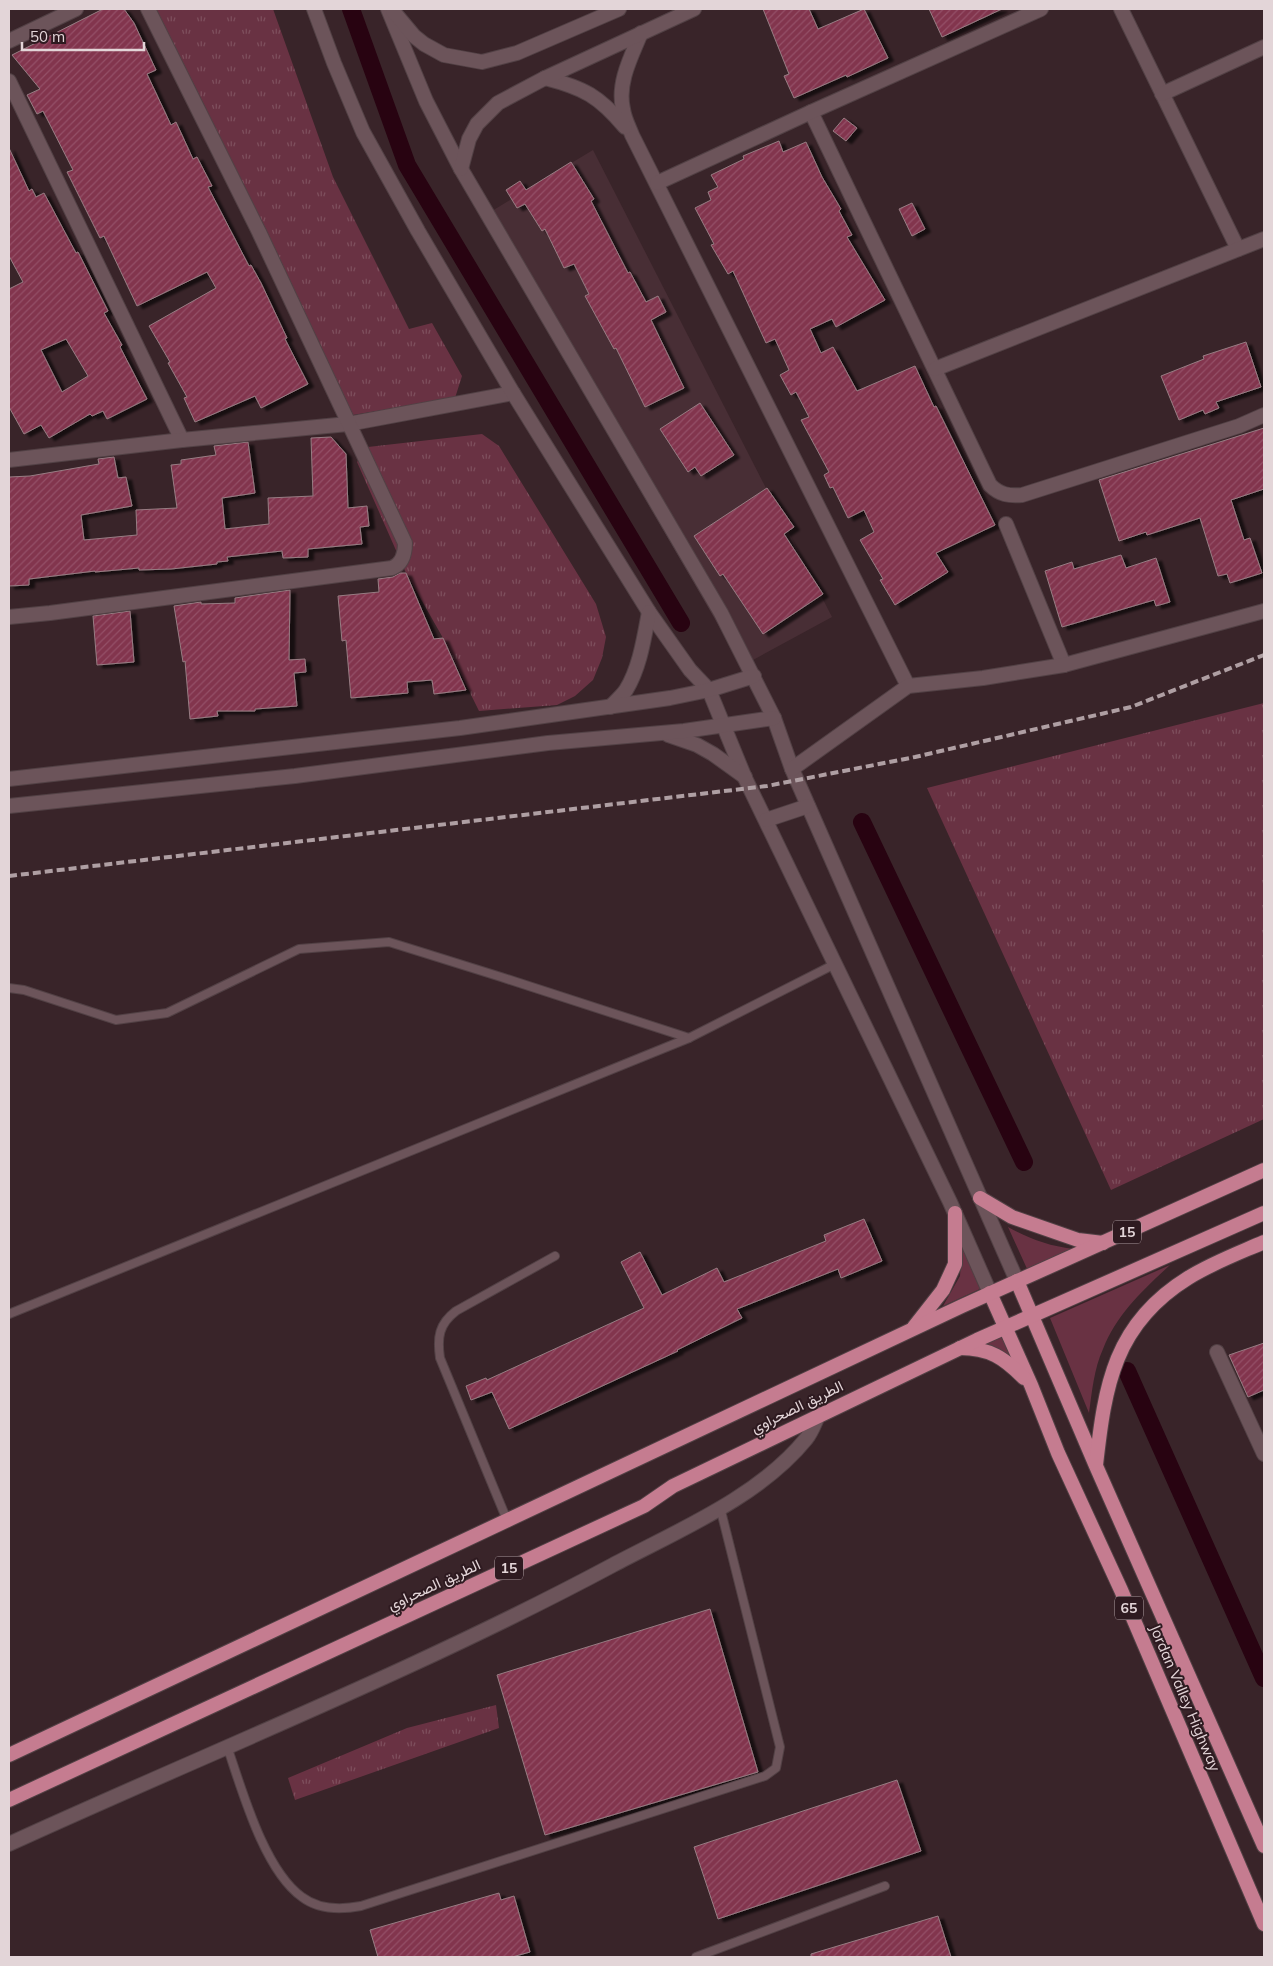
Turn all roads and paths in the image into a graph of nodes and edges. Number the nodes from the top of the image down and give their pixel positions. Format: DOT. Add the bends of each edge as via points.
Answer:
graph roads {
  1 [pos="76,9"];
  2 [pos="148,9"];
  3 [pos="314,9"];
  4 [pos="388,9"];
  5 [pos="392,9"];
  6 [pos="619,9"];
  7 [pos="694,9"];
  8 [pos="1041,9"];
  9 [pos="1121,9"];
  10 [pos="641,33"];
  11 [pos="9,41"];
  12 [pos="1264,47"];
  13 [pos="545,78"];
  14 [pos="9,82"];
  15 [pos="1162,94"];
  16 [pos="811,112"];
  17 [pos="632,135"];
  18 [pos="461,169"];
  19 [pos="657,183"];
  20 [pos="1264,239"];
  21 [pos="1238,249"];
  22 [pos="935,369"];
  23 [pos="513,393"];
  24 [pos="1264,415"];
  25 [pos="348,424"];
  26 [pos="182,440"];
  27 [pos="9,460"];
  28 [pos="1006,524"];
  29 [pos="1264,611"];
  30 [pos="649,612"];
  31 [pos="9,617"];
  32 [pos="1064,665"];
  33 [pos="754,676"];
  34 [pos="908,686"];
  35 [pos="709,690"];
  36 [pos="610,707"];
  37 [pos="774,718"];
  38 [pos="723,725"];
  39 [pos="660,732"];
  40 [pos="792,769"];
  41 [pos="745,778"];
  42 [pos="9,779"];
  43 [pos="9,806"];
  44 [pos="808,806"];
  45 [pos="766,820"];
  46 [pos="835,964"];
  47 [pos="9,988"];
  48 [pos="689,1038"];
  49 [pos="1264,1170"];
  50 [pos="980,1198"];
  51 [pos="1264,1213"];
  52 [pos="956,1214"];
  53 [pos="1264,1242"];
  54 [pos="1104,1243"];
  55 [pos="555,1256"];
  56 [pos="1017,1281"];
  57 [pos="990,1294"];
  58 [pos="9,1314"];
  59 [pos="1031,1315"];
  60 [pos="1005,1327"];
  61 [pos="912,1329"];
  62 [pos="960,1348"];
  63 [pos="1218,1352"];
  64 [pos="1031,1385"];
  65 [pos="819,1414"];
  66 [pos="1258,1424"];
  67 [pos="1264,1454"];
  68 [pos="1096,1466"];
  69 [pos="720,1507"];
  70 [pos="507,1520"];
  71 [pos="227,1746"];
  72 [pos="9,1754"];
  73 [pos="9,1800"];
  74 [pos="9,1844"];
  75 [pos="1264,1846"];
  76 [pos="885,1886"];
  77 [pos="1264,1924"];
  78 [pos="696,1957"];
  1 -- 11 [label="street"];
  2 -- 25 [label="street" via="259,232"];
  3 -- 23 [label="street" via="363,132"];
  4 -- 18 [label="street" via="426,101"];
  5 -- 6 [label="street" via="424,44 444,55 482,62 516,53"];
  7 -- 10 [label="street"];
  8 -- 16 [label="street"];
  9 -- 15 [label="street"];
  10 -- 13 [label="street"];
  10 -- 17 [label="street" via="622,87 623,109"];
  12 -- 15 [label="street"];
  13 -- 17 [label="street" via="574,85 592,94"];
  13 -- 18 [label="street" via="498,103 485,114 469,139"];
  14 -- 26 [label="street"];
  15 -- 21 [label="street"];
  16 -- 19 [label="street"];
  16 -- 22 [label="street"];
  17 -- 19 [label="street"];
  18 -- 33 [label="street" via="678,538"];
  19 -- 34 [label="street"];
  20 -- 21 [label="street"];
  21 -- 22 [label="street"];
  22 -- 24 [label="street" via="990,485 1008,496 1022,495 1239,426"];
  23 -- 25 [label="street"];
  23 -- 30 [label="street"];
  25 -- 26 [label="street"];
  25 -- 31 [label="street" via="405,543 405,552 397,566"];
  26 -- 27 [label="street"];
  28 -- 32 [label="street"];
  29 -- 32 [label="street"];
  30 -- 35 [label="street" via="690,670"];
  30 -- 36 [label="street" via="632,679 625,692"];
  32 -- 34 [label="street"];
  33 -- 35 [label="street"];
  33 -- 37 [label="street"];
  34 -- 40 [label="street"];
  35 -- 36 [label="street"];
  35 -- 38 [label="street"];
  36 -- 42 [label="street" via="460,728"];
  37 -- 38 [label="street"];
  37 -- 40 [label="street"];
  38 -- 39 [label="street"];
  38 -- 41 [label="street"];
  39 -- 41 [label="street" via="697,745"];
  39 -- 43 [label="street"];
  40 -- 44 [label="street"];
  41 -- 45 [label="street"];
  44 -- 45 [label="street"];
  44 -- 50 [label="street"];
  45 -- 46 [label="street"];
  46 -- 48 [label="lane"];
  46 -- 52 [label="street"];
  47 -- 48 [label="lane" via="116,1020 167,1013 299,949 389,942"];
  48 -- 58 [label="lane"];
  49 -- 54 [label="highway, 15"];
  50 -- 54 [label="highway" via="1027,1223 1078,1240"];
  50 -- 56 [label="street"];
  51 -- 59 [label="highway, 15"];
  52 -- 57 [label="street"];
  52 -- 61 [label="highway" via="955,1264 943,1290"];
  53 -- 68 [label="highway" via="1182,1282 1154,1304 1136,1324 1122,1346 1109,1383"];
  54 -- 56 [label="highway, 15"];
  55 -- 70 [label="lane" via="456,1311 447,1318 438,1343 440,1358"];
  56 -- 57 [label="highway, 15"];
  56 -- 59 [label="highway, Jordan Valley Highway / 65"];
  57 -- 60 [label="highway, Jordan Valley Highway / 65"];
  57 -- 61 [label="highway, الطريق الصحراوي / 15"];
  59 -- 60 [label="highway, 15"];
  59 -- 68 [label="highway, Jordan Valley Highway / 65"];
  60 -- 62 [label="highway, الطريق الصحراوي / 15"];
  60 -- 64 [label="highway, Jordan Valley Highway / 65"];
  61 -- 70 [label="highway, الطريق الصحراوي / 15"];
  62 -- 64 [label="highway" via="985,1350 999,1356"];
  62 -- 65 [label="highway, الطريق الصحراوي / 15"];
  63 -- 66 [label="street"];
  64 -- 77 [label="highway, Jordan Valley Highway / 65"];
  65 -- 69 [label="street" via="808,1437 775,1469"];
  65 -- 73 [label="highway, الطريق الصحراوي / 15" via="673,1486 644,1506"];
  66 -- 67 [label="street"];
  68 -- 75 [label="highway, Jordan Valley Highway / 65"];
  69 -- 71 [label="street" via="554,1597 452,1647"];
  69 -- 71 [label="lane" via="780,1747 776,1768 765,1776 361,1906 334,1909 302,1898 286,1884 252,1817"];
  70 -- 72 [label="highway, الطريق الصحراوي / 15"];
  71 -- 74 [label="street"];
  76 -- 78 [label="lane"];
}
